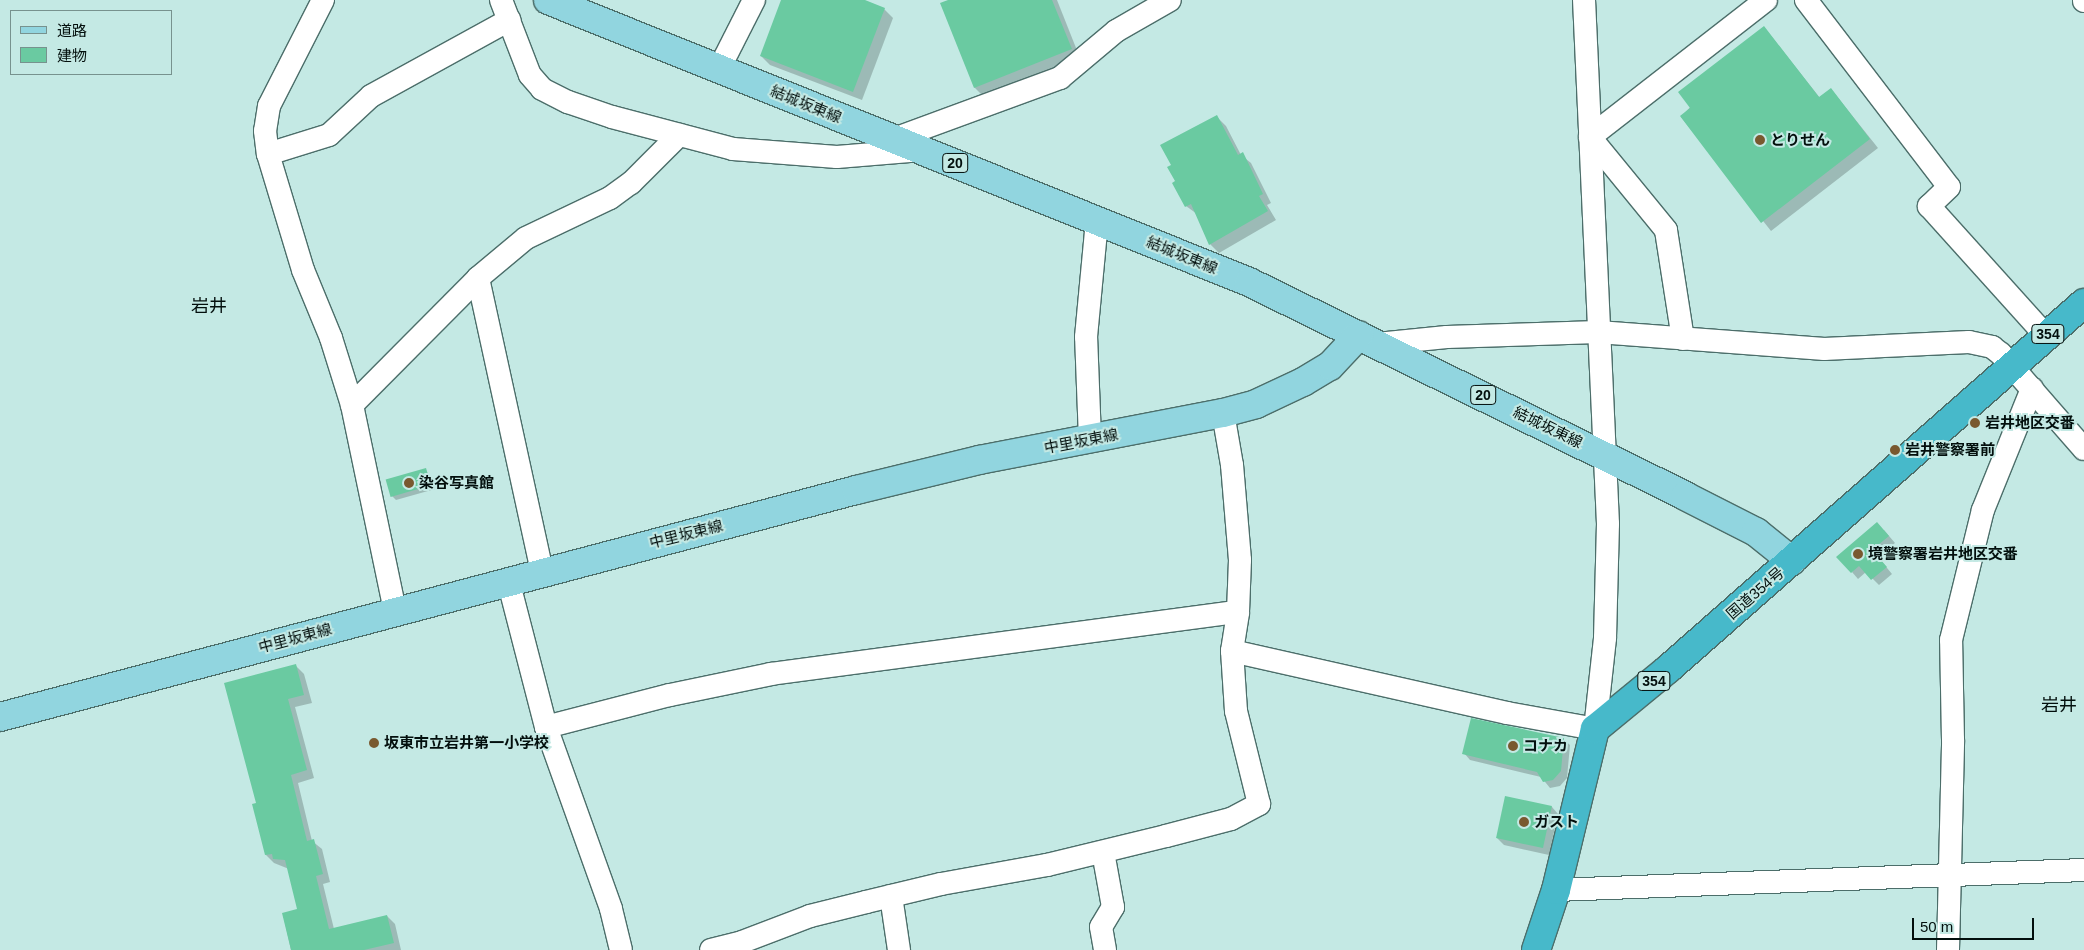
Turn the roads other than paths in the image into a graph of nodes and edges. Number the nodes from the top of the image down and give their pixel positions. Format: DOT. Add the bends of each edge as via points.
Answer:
graph roads {
  1 [pos="323,0"];
  2 [pos="548,0"];
  3 [pos="754,0"];
  4 [pos="1170,0"];
  5 [pos="1584,0"];
  6 [pos="1766,0"];
  7 [pos="1806,0"];
  8 [pos="505,10"];
  9 [pos="719,69"];
  10 [pos="678,135"];
  11 [pos="1590,137"];
  12 [pos="894,139"];
  13 [pos="922,150"];
  14 [pos="268,154"];
  15 [pos="1097,220"];
  16 [pos="478,278"];
  17 [pos="2084,302"];
  18 [pos="1598,332"];
  19 [pos="2046,336"];
  20 [pos="1683,339"];
  21 [pos="1368,340"];
  22 [pos="2013,367"];
  23 [pos="2032,389"];
  24 [pos="352,405"];
  25 [pos="1223,413"];
  26 [pos="1090,439"];
  27 [pos="2084,448"];
  28 [pos="1606,456"];
  29 [pos="1792,560"];
  30 [pos="542,571"];
  31 [pos="508,580"];
  32 [pos="395,610"];
  33 [pos="1238,612"];
  34 [pos="1232,651"];
  35 [pos="0,717"];
  36 [pos="546,727"];
  37 [pos="1596,729"];
  38 [pos="1103,852"];
  39 [pos="2084,870"];
  40 [pos="1949,875"];
  41 [pos="1556,890"];
  42 [pos="891,896"];
  43 [pos="621,950"];
  44 [pos="711,950"];
  45 [pos="899,950"];
  46 [pos="1105,950"];
  47 [pos="1536,950"];
  48 [pos="1948,950"];
  1 -- 14 [label="street" via="269,106 265,131"];
  2 -- 9 [label="main road, 結城坂東線 / 20"];
  3 -- 9 [label="street"];
  4 -- 12 [label="street" via="1116,31 1060,78"];
  5 -- 11 [label="street"];
  6 -- 11 [label="street"];
  7 -- 19 [label="street" via="1949,187 1929,206"];
  8 -- 10 [label="street" via="530,75 542,89 612,117"];
  8 -- 14 [label="street" via="371,96 329,136"];
  9 -- 12 [label="main road, 結城坂東線 / 20"];
  10 -- 13 [label="street" via="733,149 837,158"];
  10 -- 16 [label="street" via="631,183 610,198 526,238"];
  11 -- 18 [label="street"];
  11 -- 20 [label="street" via="1666,230"];
  12 -- 13 [label="main road, 結城坂東線 / 20"];
  13 -- 15 [label="main road, 結城坂東線 / 20"];
  14 -- 24 [label="street" via="303,270 331,338"];
  15 -- 21 [label="main road, 結城坂東線 / 20" via="1249,282"];
  15 -- 26 [label="street" via="1086,337"];
  16 -- 24 [label="street"];
  16 -- 30 [label="street"];
  17 -- 19 [label="highway, 国道354号 / 354"];
  18 -- 20 [label="street"];
  18 -- 21 [label="street"];
  18 -- 28 [label="street"];
  19 -- 22 [label="highway, 国道354号 / 354"];
  20 -- 22 [label="street" via="1824,348 1969,342 1992,347"];
  21 -- 25 [label="main road, 中里坂東線" via="1303,382 1256,404"];
  21 -- 28 [label="main road, 結城坂東線 / 20"];
  22 -- 23 [label="street"];
  22 -- 29 [label="highway, 国道354号 / 354"];
  23 -- 27 [label="street"];
  23 -- 40 [label="street" via="1983,510 1951,640 1953,740"];
  24 -- 32 [label="street"];
  25 -- 26 [label="main road, 中里坂東線"];
  25 -- 33 [label="street" via="1232,465 1240,560"];
  26 -- 30 [label="main road, 中里坂東線" via="979,460"];
  28 -- 29 [label="main road, 結城坂東線 / 20" via="1756,532"];
  28 -- 37 [label="street" via="1608,559 1605,638"];
  29 -- 37 [label="highway, 国道354号 / 354"];
  30 -- 31 [label="main road, 中里坂東線"];
  31 -- 32 [label="main road, 中里坂東線"];
  31 -- 36 [label="street"];
  32 -- 35 [label="main road, 中里坂東線"];
  33 -- 34 [label="street"];
  33 -- 36 [label="street" via="771,674 670,695"];
  34 -- 37 [label="street" via="1488,709"];
  34 -- 38 [label="street" via="1236,711 1259,804 1231,819"];
  36 -- 43 [label="street" via="611,910"];
  37 -- 41 [label="highway"];
  38 -- 42 [label="street"];
  38 -- 46 [label="street" via="1113,907 1101,928"];
  39 -- 40 [label="street"];
  40 -- 41 [label="street"];
  40 -- 48 [label="street"];
  41 -- 47 [label="highway"];
  42 -- 44 [label="street" via="810,916 742,942"];
  42 -- 45 [label="street"];
}
